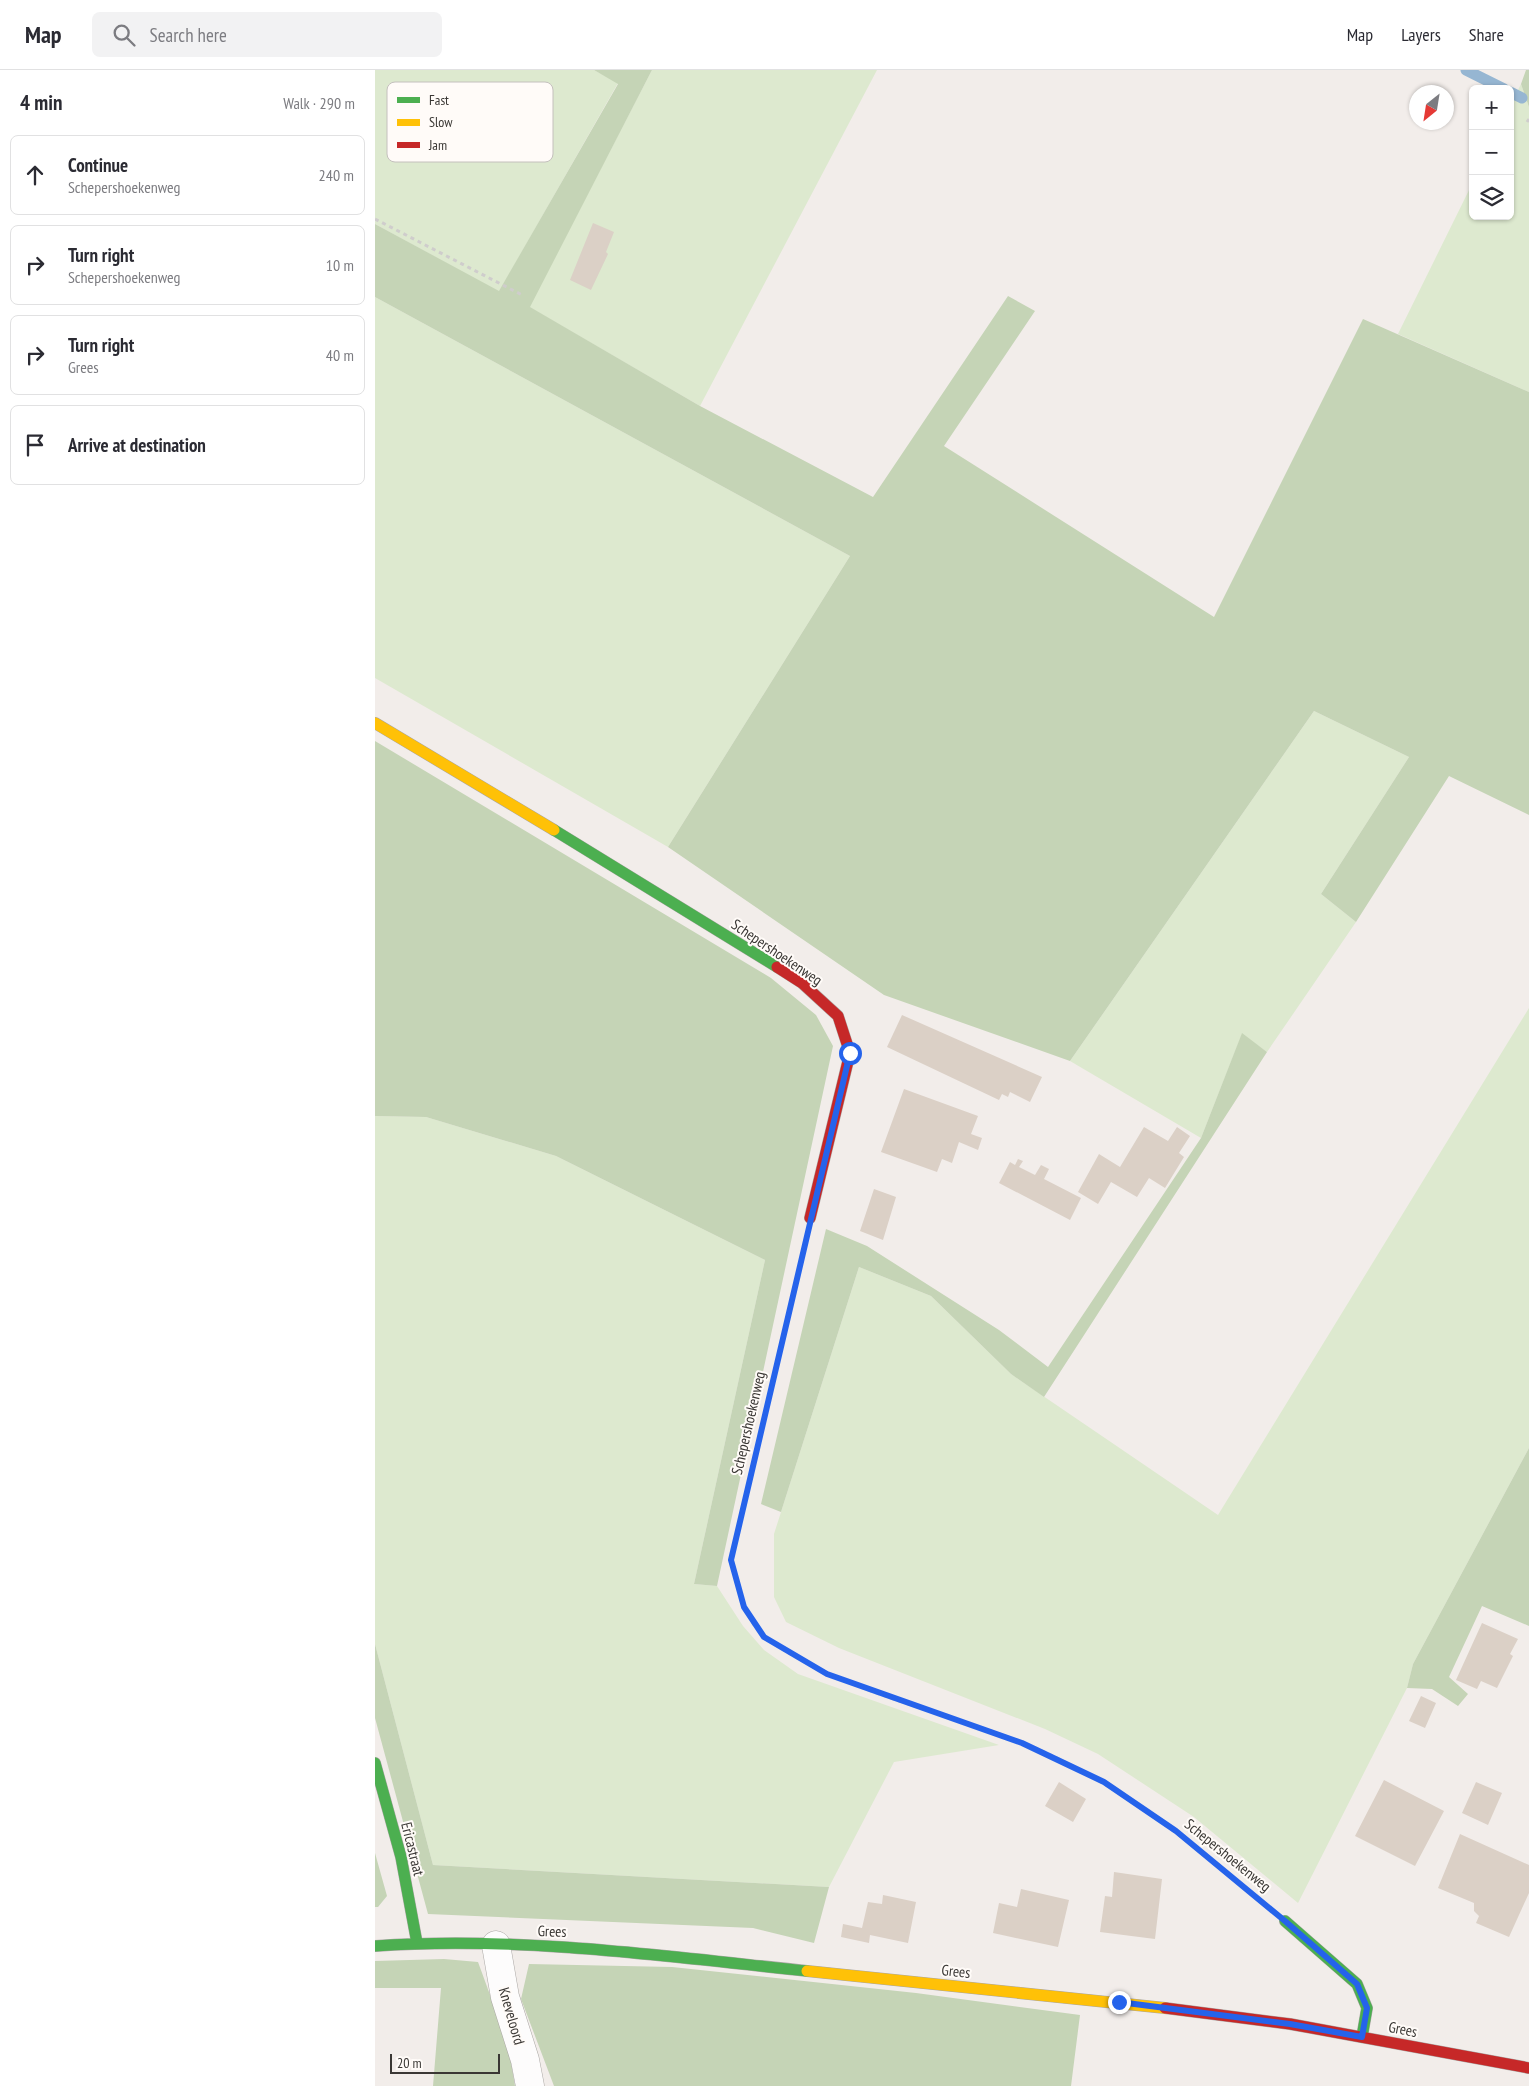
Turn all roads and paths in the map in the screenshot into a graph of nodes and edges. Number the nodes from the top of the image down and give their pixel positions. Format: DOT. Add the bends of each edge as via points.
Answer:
graph roads {
  1 [pos="375,219"];
  2 [pos="524,296"];
  3 [pos="375,723"];
  4 [pos="810,1218"];
  5 [pos="375,1763"];
  6 [pos="1285,1921"];
  7 [pos="417,1943"];
  8 [pos="495,1945"];
  9 [pos="375,1946"];
  10 [pos="1362,2037"];
  11 [pos="1529,2068"];
  12 [pos="530,2086"];
  1 -- 2 [label="path"];
  3 -- 4 [label="street, Schepershoekenweg" via="690,912 802,983 838,1016 850,1053"];
  4 -- 6 [label="path, Schepershoekenweg" via="731,1560 744,1607 764,1637 827,1674 1022,1743 1104,1782 1176,1831"];
  5 -- 7 [label="street, Ericastraat" via="401,1857"];
  6 -- 10 [label="street" via="1357,1984 1367,2008"];
  7 -- 8 [label="street, Grees"];
  7 -- 9 [label="street, Grees"];
  8 -- 10 [label="street, Grees" via="561,1946 1119,2002 1290,2024"];
  8 -- 12 [label="street, Kneveloord" via="505,1997"];
  10 -- 11 [label="street, Grees"];
}
